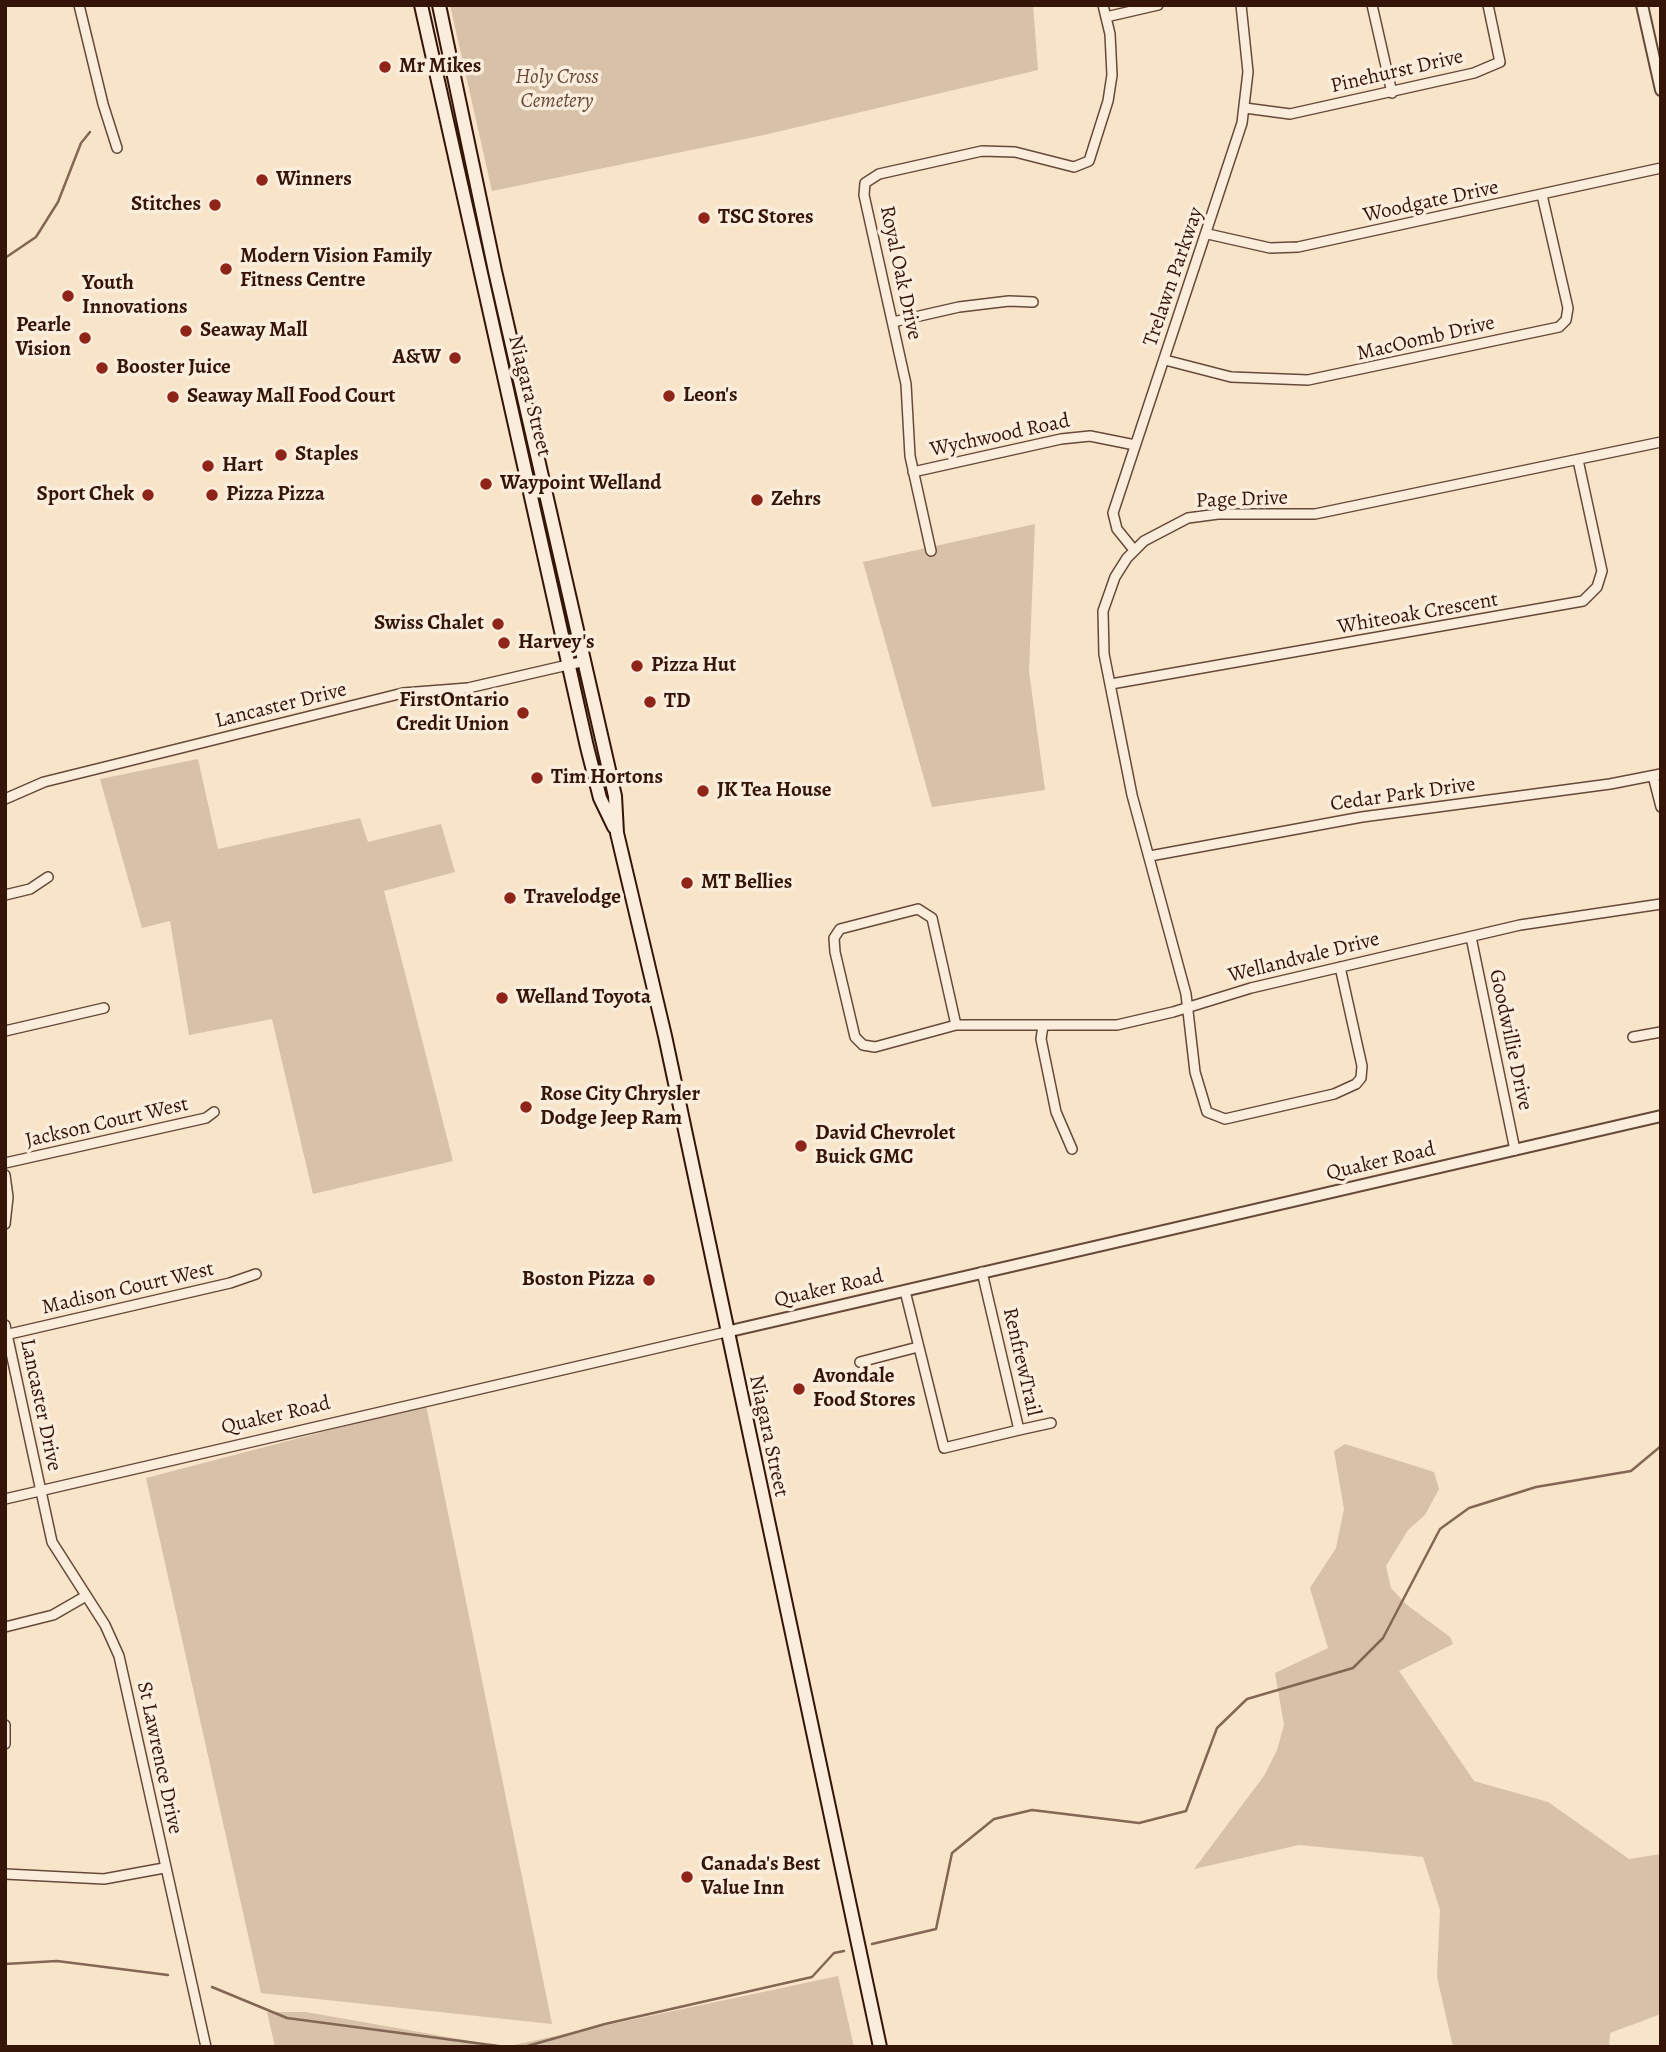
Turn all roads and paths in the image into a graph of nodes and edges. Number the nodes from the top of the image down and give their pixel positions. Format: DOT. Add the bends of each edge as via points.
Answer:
graph roads {
  1 [pos="79,5"];
  2 [pos="421,5"];
  3 [pos="439,5"];
  4 [pos="1104,5"];
  5 [pos="1158,5"];
  6 [pos="1241,5"];
  7 [pos="1372,5"];
  8 [pos="1488,5"];
  9 [pos="1642,5"];
  10 [pos="1106,17"];
  11 [pos="1661,90"];
  12 [pos="1392,93"];
  13 [pos="1245,108"];
  14 [pos="117,148"];
  15 [pos="1661,168"];
  16 [pos="1542,195"];
  17 [pos="1208,234"];
  18 [pos="1033,302"];
  19 [pos="893,322"];
  20 [pos="1165,360"];
  21 [pos="1661,442"];
  22 [pos="1135,445"];
  23 [pos="1578,460"];
  24 [pos="914,472"];
  25 [pos="1134,550"];
  26 [pos="931,551"];
  27 [pos="585,661"];
  28 [pos="569,664"];
  29 [pos="1111,684"];
  30 [pos="1657,775"];
  31 [pos="5,799"];
  32 [pos="1661,807"];
  33 [pos="617,833"];
  34 [pos="1150,856"];
  35 [pos="48,877"];
  36 [pos="5,895"];
  37 [pos="1661,904"];
  38 [pos="1471,937"];
  39 [pos="1340,967"];
  40 [pos="104,1008"];
  41 [pos="1188,1008"];
  42 [pos="956,1026"];
  43 [pos="1043,1026"];
  44 [pos="5,1031"];
  45 [pos="1661,1032"];
  46 [pos="1633,1037"];
  47 [pos="214,1112"];
  48 [pos="1661,1116"];
  49 [pos="1072,1149"];
  50 [pos="1515,1150"];
  51 [pos="5,1163"];
  52 [pos="5,1175"];
  53 [pos="5,1224"];
  54 [pos="982,1272"];
  55 [pos="256,1274"];
  56 [pos="905,1291"];
  57 [pos="6,1331"];
  58 [pos="726,1332"];
  59 [pos="918,1347"];
  60 [pos="860,1362"];
  61 [pos="1051,1423"];
  62 [pos="1020,1430"];
  63 [pos="40,1491"];
  64 [pos="5,1499"];
  65 [pos="86,1596"];
  66 [pos="5,1627"];
  67 [pos="5,1725"];
  68 [pos="5,1744"];
  69 [pos="164,1868"];
  70 [pos="5,1874"];
  71 [pos="206,2047"];
  72 [pos="880,2047"];
  1 -- 14 [label="street"];
  2 -- 28 [label="main road, Niagara Street"];
  3 -- 27 [label="main road, Niagara Street"];
  4 -- 10 [label="street, Royal Oak Drive"];
  5 -- 10 [label="street"];
  6 -- 13 [label="street, Trelawn Parkway" via="1248,72"];
  7 -- 12 [label="street"];
  8 -- 12 [label="street, Pinehurst Drive" via="1500,62"];
  9 -- 11 [label="street"];
  10 -- 19 [label="street, Royal Oak Drive" via="1111,86 1094,149 1084,165 1069,166 1016,152 982,151 879,174 865,183"];
  12 -- 13 [label="street, Pinehurst Drive" via="1290,114"];
  13 -- 17 [label="street, Trelawn Parkway"];
  15 -- 16 [label="street, Woodgate Drive"];
  16 -- 17 [label="street, Woodgate Drive" via="1298,247 1270,248"];
  16 -- 20 [label="street, MacOomb Drive" via="1568,308 1559,327 1308,380 1254,380"];
  17 -- 20 [label="street, Trelawn Parkway"];
  18 -- 19 [label="street" via="960,307"];
  19 -- 24 [label="street, Royal Oak Drive" via="906,384"];
  20 -- 22 [label="street, Trelawn Parkway"];
  21 -- 23 [label="street, Page Drive"];
  22 -- 24 [label="street, Wychwood Road" via="1090,436 1061,439"];
  22 -- 25 [label="street, Trelawn Parkway" via="1114,513 1117,529"];
  23 -- 25 [label="street, Page Drive" via="1307,515 1198,516 1166,527"];
  23 -- 29 [label="street, Whiteoak Crescent" via="1602,571 1597,587 1583,601"];
  24 -- 26 [label="street, Royal Oak Drive"];
  25 -- 29 [label="street, Page Drive" via="1115,577 1103,611 1102,643"];
  27 -- 28 [label="street, Lancaster Drive"];
  27 -- 33 [label="main road, Niagara Street" via="615,796"];
  28 -- 31 [label="street, Lancaster Drive" via="467,688 403,693 44,782"];
  28 -- 33 [label="main road, Niagara Street" via="600,798"];
  29 -- 34 [label="street, Page Drive" via="1132,795"];
  30 -- 32 [label="street"];
  30 -- 34 [label="street, Cedar Park Drive" via="1362,817"];
  33 -- 58 [label="main road, Niagara Street" via="668,1049"];
  34 -- 41 [label="street, Page Drive"];
  35 -- 36 [label="street" via="30,889"];
  37 -- 38 [label="street, Wellandvale Drive" via="1545,920"];
  38 -- 39 [label="street, Wellandvale Drive"];
  38 -- 50 [label="street, Goodwillie Drive"];
  39 -- 41 [label="street, Wellandvale Drive"];
  39 -- 41 [label="street, Page Drive" via="1362,1066 1356,1084 1334,1094 1225,1119 1210,1115 1198,1089"];
  40 -- 44 [label="street"];
  41 -- 43 [label="street, Wellandvale Drive" via="1117,1025"];
  42 -- 42 [label="street, Wellandvale Drive" via="932,918 918,909 840,929 834,938 835,952 855,1037 863,1045 875,1047"];
  42 -- 43 [label="street, Wellandvale Drive"];
  43 -- 49 [label="street" via="1041,1039 1056,1112"];
  45 -- 46 [label="street"];
  47 -- 51 [label="street, Jackson Court West" via="206,1118"];
  48 -- 50 [label="street, Quaker Road"];
  50 -- 54 [label="street, Quaker Road"];
  52 -- 53 [label="street"];
  54 -- 56 [label="street, Quaker Road"];
  54 -- 62 [label="street, RenfrewTrail"];
  55 -- 57 [label="street, Madison Court West"];
  56 -- 58 [label="street, Quaker Road"];
  56 -- 59 [label="street, RenfrewTrail"];
  57 -- 63 [label="street, Lancaster Drive"];
  58 -- 63 [label="street, Quaker Road"];
  58 -- 72 [label="main road, Niagara Street"];
  59 -- 60 [label="street"];
  59 -- 62 [label="street, RenfrewTrail" via="944,1448"];
  61 -- 62 [label="street"];
  63 -- 64 [label="street, Quaker Road"];
  63 -- 65 [label="street, St Lawrence Drive" via="55,1550"];
  65 -- 66 [label="street" via="53,1615"];
  65 -- 69 [label="street, St Lawrence Drive" via="119,1656"];
  67 -- 68 [label="street"];
  69 -- 70 [label="street" via="104,1879"];
  69 -- 71 [label="street, St Lawrence Drive"];
}
